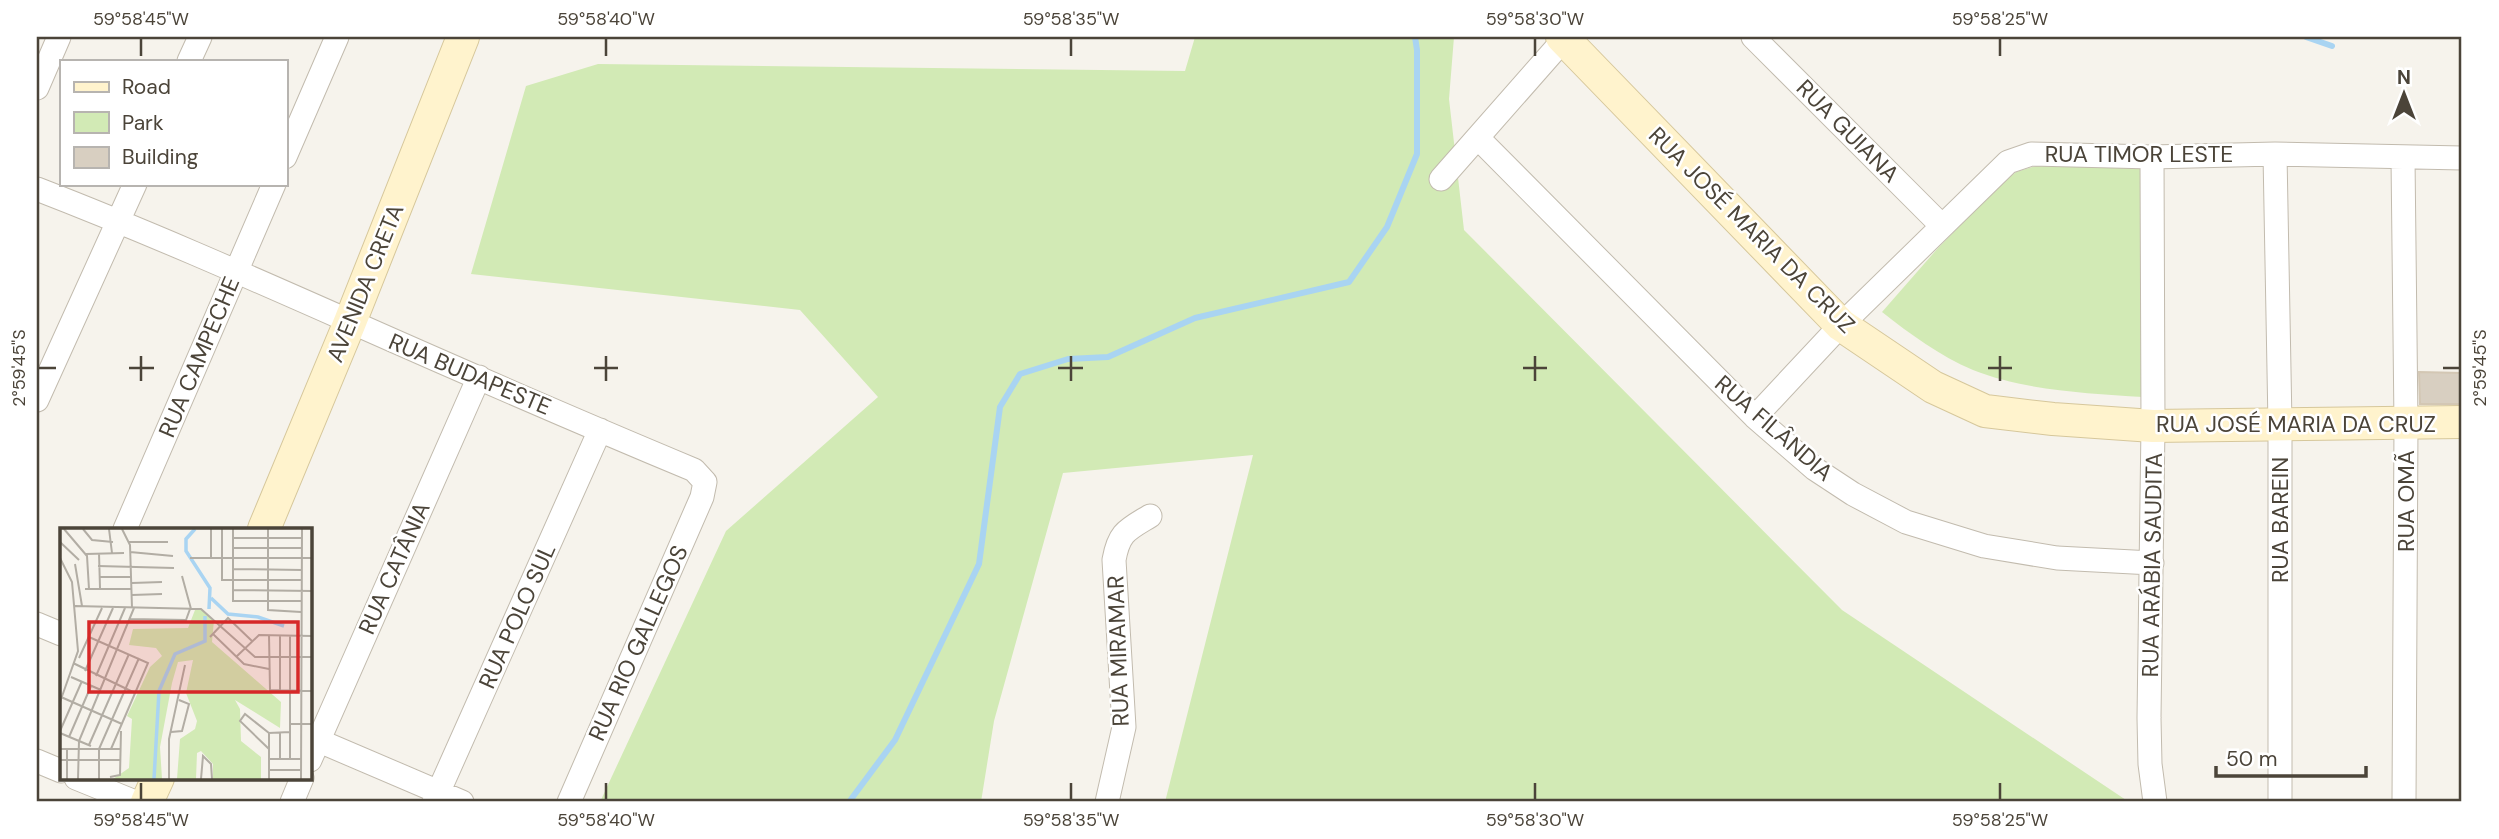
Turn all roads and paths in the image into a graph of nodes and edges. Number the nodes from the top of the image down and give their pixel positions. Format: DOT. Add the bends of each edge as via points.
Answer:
graph roads {
  1 [pos="59,37"];
  2 [pos="200,37"];
  3 [pos="337,37"];
  4 [pos="463,37"];
  5 [pos="1564,37"];
  6 [pos="1753,37"];
  7 [pos="189,60"];
  8 [pos="37,88"];
  9 [pos="1478,138"];
  10 [pos="287,152"];
  11 [pos="2275,154"];
  12 [pos="2152,157"];
  13 [pos="2403,158"];
  14 [pos="2462,158"];
  15 [pos="1441,179"];
  16 [pos="134,186"];
  17 [pos="273,186"];
  18 [pos="37,189"];
  19 [pos="119,220"];
  20 [pos="1942,226"];
  21 [pos="236,270"];
  22 [pos="350,322"];
  23 [pos="1841,325"];
  24 [pos="479,377"];
  25 [pos="37,400"];
  26 [pos="1755,417"];
  27 [pos="2462,422"];
  28 [pos="2280,424"];
  29 [pos="2406,424"];
  30 [pos="2154,425"];
  31 [pos="600,430"];
  32 [pos="705,482"];
  33 [pos="1150,516"];
  34 [pos="125,528"];
  35 [pos="264,528"];
  36 [pos="2152,563"];
  37 [pos="37,624"];
  38 [pos="60,634"];
  39 [pos="313,746"];
  40 [pos="37,761"];
  41 [pos="60,771"];
  42 [pos="81,780"];
  43 [pos="158,780"];
  44 [pos="301,780"];
  45 [pos="436,797"];
  46 [pos="135,802"];
  47 [pos="147,802"];
  48 [pos="292,802"];
  49 [pos="462,802"];
  50 [pos="569,802"];
  51 [pos="1107,802"];
  52 [pos="2155,802"];
  53 [pos="2280,802"];
  54 [pos="2404,802"];
  1 -- 8 [label="street"];
  2 -- 7 [label="street"];
  3 -- 10 [label="street"];
  4 -- 22 [label="street, AVENIDA CRETA"];
  5 -- 9 [label="street"];
  5 -- 23 [label="street, RUA JOSÉ MARIA DA CRUZ"];
  6 -- 20 [label="street, RUA GUIANA"];
  9 -- 15 [label="street"];
  9 -- 26 [label="street, RUA FILÂNDIA"];
  11 -- 12 [label="street, RUA TIMOR LESTE"];
  11 -- 13 [label="street, RUA TIMOR LESTE"];
  11 -- 28 [label="street, RUA BAREIN"];
  12 -- 20 [label="street, RUA TIMOR LESTE" via="2031,154 2008,162"];
  12 -- 30 [label="street, RUA ARÁBIA SAUDITA"];
  13 -- 14 [label="street, RUA TIMOR LESTE"];
  13 -- 29 [label="street, RUA OMÃ"];
  16 -- 19 [label="street"];
  17 -- 21 [label="street, RUA CAMPECHE"];
  18 -- 19 [label="street, RUA BUDAPESTE"];
  19 -- 21 [label="street, RUA BUDAPESTE"];
  19 -- 25 [label="street"];
  20 -- 23 [label="street, RUA TIMOR LESTE"];
  21 -- 22 [label="street, RUA BUDAPESTE"];
  21 -- 34 [label="street, RUA CAMPECHE"];
  22 -- 24 [label="street, RUA BUDAPESTE"];
  22 -- 35 [label="street, AVENIDA CRETA"];
  23 -- 26 [label="street, RUA TIMOR LESTE"];
  23 -- 30 [label="street, RUA JOSÉ MARIA DA CRUZ" via="1933,387 1985,411"];
  24 -- 31 [label="street, RUA BUDAPESTE"];
  24 -- 39 [label="street, RUA CATÂNIA"];
  26 -- 36 [label="street, RUA FILÂNDIA" via="1815,469 1906,522 1984,546 2045,556"];
  27 -- 29 [label="street, RUA JOSÉ MARIA DA CRUZ"];
  28 -- 29 [label="street, RUA JOSÉ MARIA DA CRUZ"];
  28 -- 30 [label="street, RUA JOSÉ MARIA DA CRUZ"];
  28 -- 53 [label="street, RUA BAREIN"];
  29 -- 54 [label="street, RUA OMÃ"];
  30 -- 36 [label="street, RUA ARÁBIA SAUDITA"];
  31 -- 32 [label="street, RUA BUDAPESTE" via="695,470"];
  31 -- 45 [label="street, RUA POLO SUL"];
  32 -- 50 [label="street, RUA RIO GALLEGOS"];
  33 -- 51 [label="street, RUA MIRAMAR" via="1125,531 1117,543 1124,727"];
  36 -- 52 [label="street, RUA ARÁBIA SAUDITA" via="2150,764"];
  37 -- 38 [label="street"];
  39 -- 45 [label="street"];
  40 -- 41 [label="street"];
  42 -- 46 [label="street"];
  43 -- 47 [label="street"];
  44 -- 48 [label="street"];
  45 -- 49 [label="street"];
}
